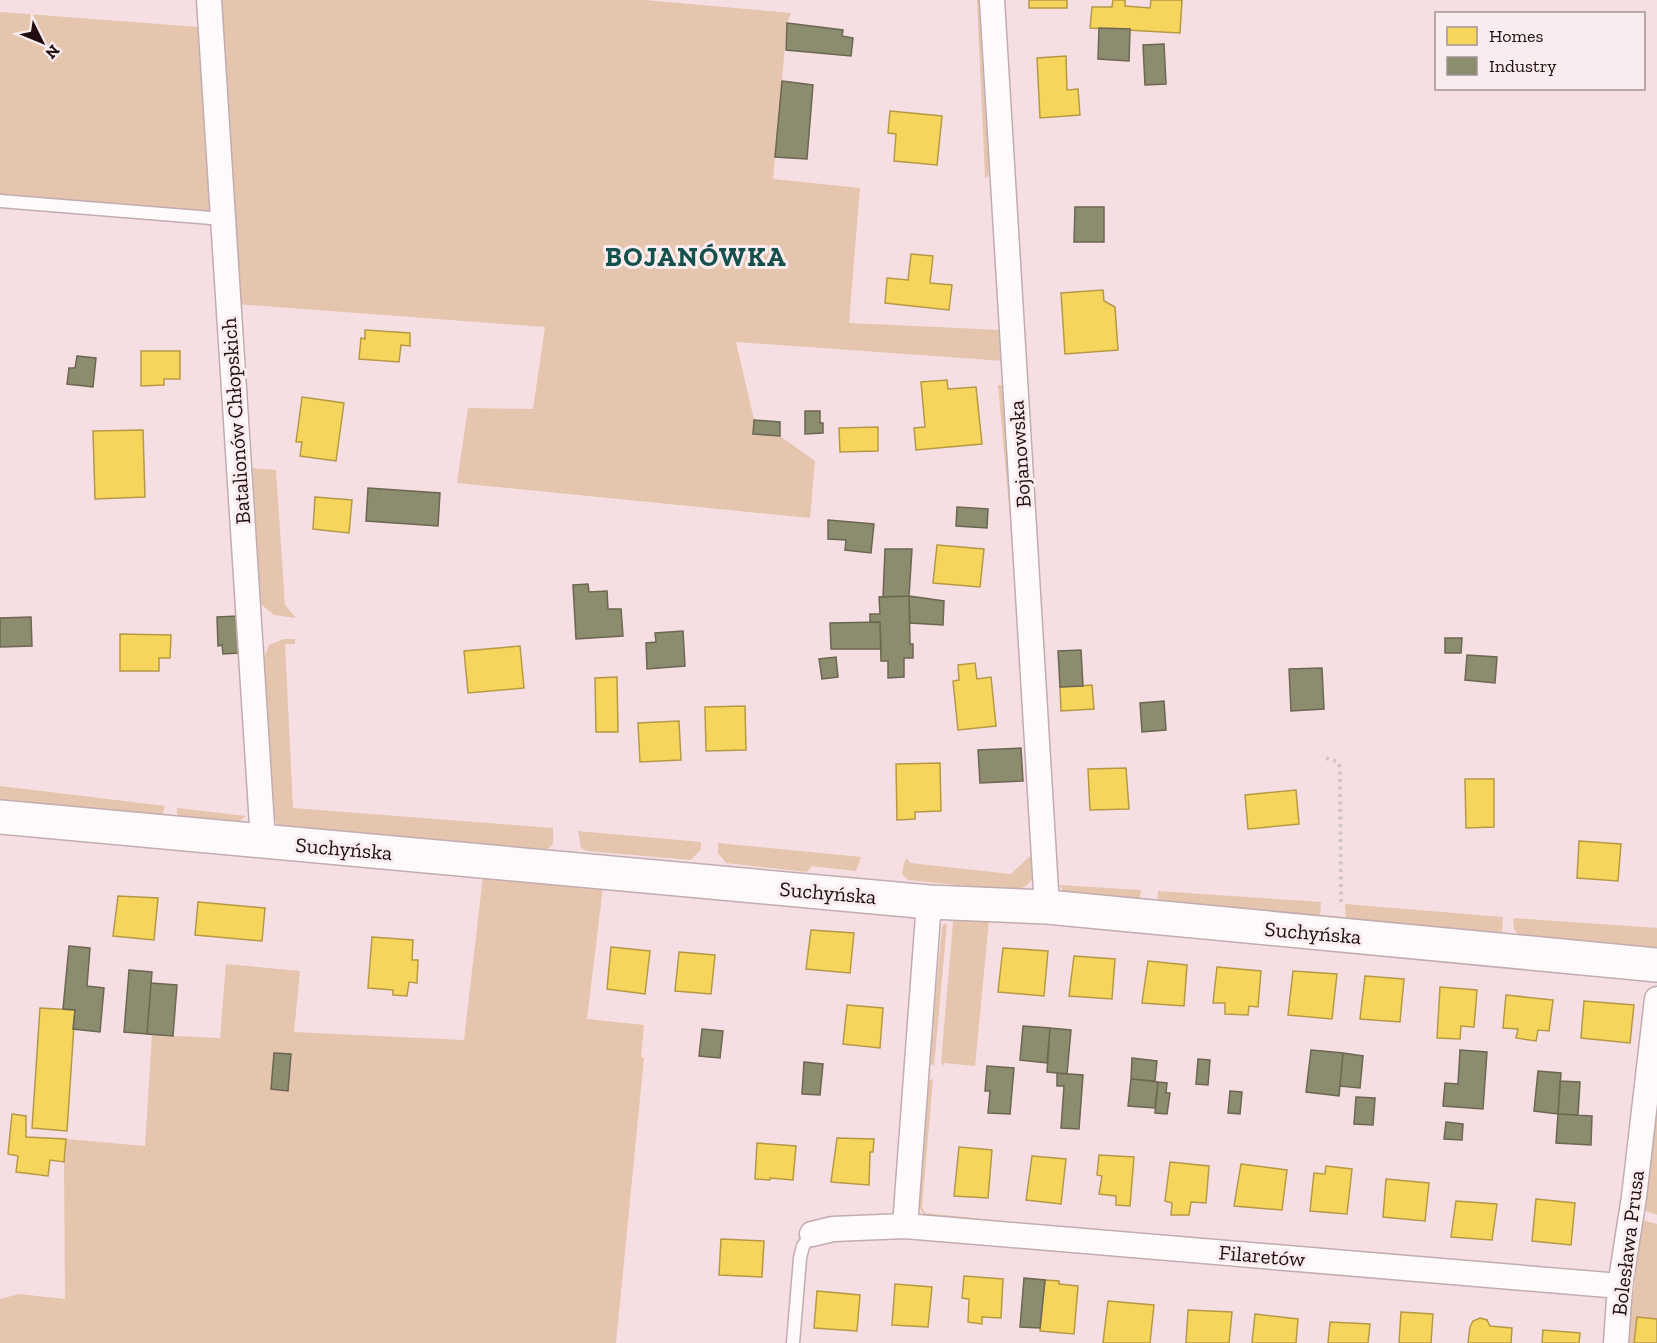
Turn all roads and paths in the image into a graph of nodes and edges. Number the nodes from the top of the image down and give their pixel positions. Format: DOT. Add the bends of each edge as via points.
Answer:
graph roads {
  1 [pos="209,0"];
  2 [pos="992,0"];
  3 [pos="0,201"];
  4 [pos="224,219"];
  5 [pos="1326,758"];
  6 [pos="0,817"];
  7 [pos="263,841"];
  8 [pos="929,902"];
  9 [pos="1047,907"];
  10 [pos="1338,935"];
  11 [pos="1657,965"];
  12 [pos="1657,999"];
  13 [pos="905,1226"];
  14 [pos="812,1234"];
  15 [pos="1620,1286"];
  16 [pos="793,1343"];
  17 [pos="1616,1343"];
  1 -- 4 [label="street, Batalionów Chłopskich"];
  2 -- 9 [label="street, Bojanowska"];
  3 -- 4 [label="lane"];
  4 -- 7 [label="street, Batalionów Chłopskich"];
  5 -- 10 [label="path" via="1338,762 1340,767 1342,903"];
  6 -- 7 [label="street, Suchyńska"];
  7 -- 8 [label="street, Suchyńska"];
  8 -- 9 [label="street, Suchyńska"];
  8 -- 13 [label="street"];
  9 -- 10 [label="street, Suchyńska"];
  10 -- 11 [label="street, Suchyńska"];
  12 -- 15 [label="street, Bolesława Prusa"];
  13 -- 14 [label="street, Filaretów" via="833,1229"];
  13 -- 15 [label="street, Filaretów"];
  14 -- 16 [label="lane" via="800,1258"];
  15 -- 17 [label="street, Bolesława Prusa"];
}
